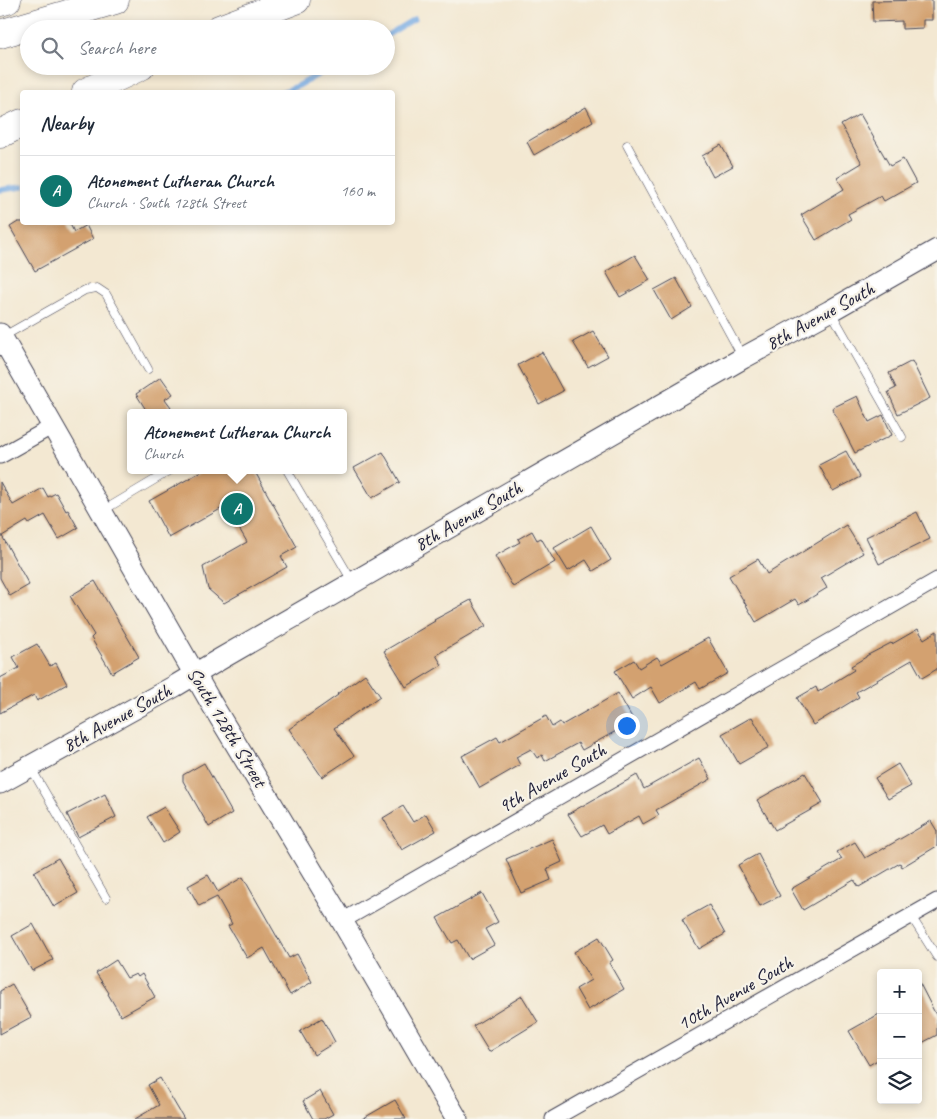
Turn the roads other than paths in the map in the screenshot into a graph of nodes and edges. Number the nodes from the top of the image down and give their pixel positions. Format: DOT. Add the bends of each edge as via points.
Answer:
graph roads {
  1 [pos="8,0"];
  2 [pos="115,0"];
  3 [pos="296,0"];
  4 [pos="0,2"];
  5 [pos="47,20"];
  6 [pos="243,20"];
  7 [pos="20,28"];
  8 [pos="0,34"];
  9 [pos="122,75"];
  10 [pos="90,90"];
  11 [pos="20,124"];
  12 [pos="0,134"];
  13 [pos="627,145"];
  14 [pos="937,250"];
  15 [pos="830,311"];
  16 [pos="1,336"];
  17 [pos="743,358"];
  18 [pos="148,368"];
  19 [pos="53,426"];
  20 [pos="902,437"];
  21 [pos="0,456"];
  22 [pos="164,474"];
  23 [pos="289,474"];
  24 [pos="102,511"];
  25 [pos="937,580"];
  26 [pos="353,582"];
  27 [pos="195,674"];
  28 [pos="30,767"];
  29 [pos="0,783"];
  30 [pos="106,898"];
  31 [pos="937,901"];
  32 [pos="911,916"];
  33 [pos="342,921"];
  34 [pos="937,957"];
  35 [pos="457,1119"];
  36 [pos="553,1119"];
  1 -- 4 [label="highway"];
  2 -- 5 [label="highway"];
  3 -- 6 [label="highway"];
  7 -- 8 [label="highway"];
  9 -- 10 [label="highway"];
  11 -- 12 [label="highway"];
  13 -- 17 [label="lane"];
  14 -- 15 [label="street, 8th Avenue South"];
  15 -- 17 [label="street, 8th Avenue South"];
  15 -- 20 [label="lane"];
  16 -- 18 [label="lane" via="86,290 97,288 106,294"];
  16 -- 19 [label="street, South 128th Street"];
  17 -- 26 [label="street, 8th Avenue South"];
  19 -- 21 [label="street"];
  19 -- 24 [label="street, South 128th Street"];
  22 -- 24 [label="lane"];
  23 -- 26 [label="lane"];
  24 -- 27 [label="street, South 128th Street"];
  25 -- 33 [label="street, 9th Avenue South"];
  26 -- 27 [label="street, 8th Avenue South"];
  27 -- 28 [label="street, 8th Avenue South"];
  27 -- 33 [label="street, South 128th Street"];
  28 -- 29 [label="street, 8th Avenue South"];
  28 -- 30 [label="lane"];
  31 -- 32 [label="street, 10th Avenue South"];
  32 -- 34 [label="lane"];
  32 -- 36 [label="street, 10th Avenue South"];
  33 -- 35 [label="street, South 128th Street"];
}
